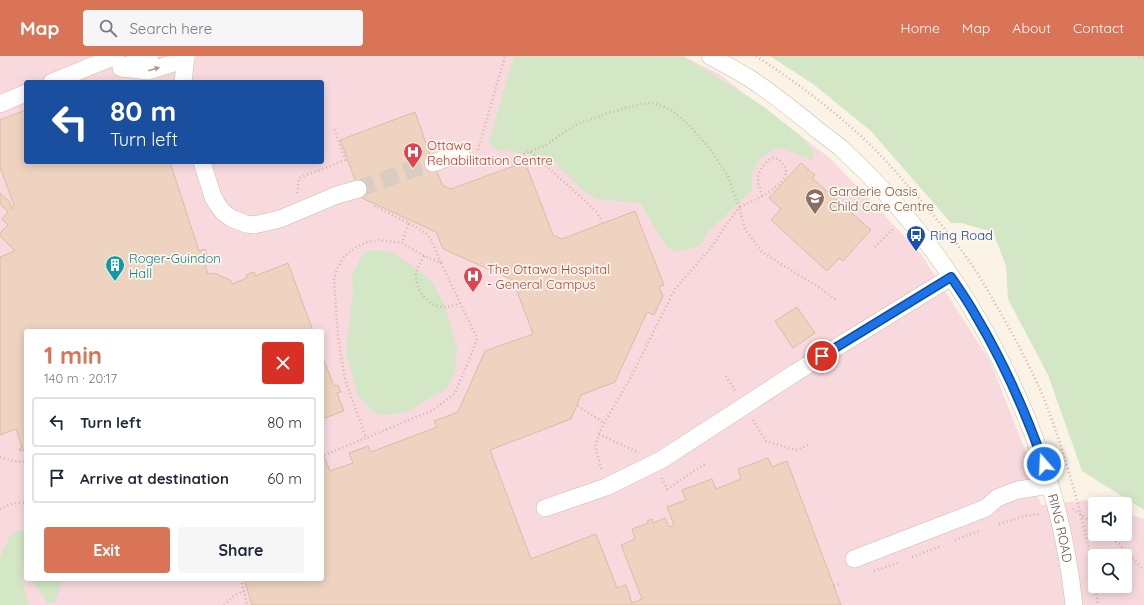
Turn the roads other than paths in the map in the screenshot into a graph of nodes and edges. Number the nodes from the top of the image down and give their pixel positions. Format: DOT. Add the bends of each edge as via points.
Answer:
graph roads {
  1 [pos="150,56"];
  2 [pos="710,56"];
  3 [pos="186,58"];
  4 [pos="100,60"];
  5 [pos="119,62"];
  6 [pos="56,80"];
  7 [pos="183,80"];
  8 [pos="24,94"];
  9 [pos="0,104"];
  10 [pos="468,157"];
  11 [pos="433,163"];
  12 [pos="203,164"];
  13 [pos="358,189"];
  14 [pos="951,277"];
  15 [pos="1050,485"];
  16 [pos="545,508"];
  17 [pos="854,560"];
  18 [pos="1074,605"];
  1 -- 5 [label="street"];
  2 -- 14 [label="street, RING ROAD" via="773,94 844,151 927,242"];
  5 -- 3 [label="street, one-way" via="148,71"];
  3 -- 7 [label="street"];
  4 -- 5 [label="street"];
  4 -- 6 [label="street"];
  8 -- 9 [label="street"];
  10 -- 11 [label="street"];
  12 -- 13 [label="street" via="217,204 231,218 246,224 254,225 280,219"];
  14 -- 15 [label="street, RING ROAD" via="1001,360 1022,407"];
  14 -- 16 [label="street" via="794,373 661,460 606,487"];
  15 -- 17 [label="street" via="1018,490 996,498 986,508"];
  15 -- 18 [label="street, RING ROAD" via="1067,555"];
}
